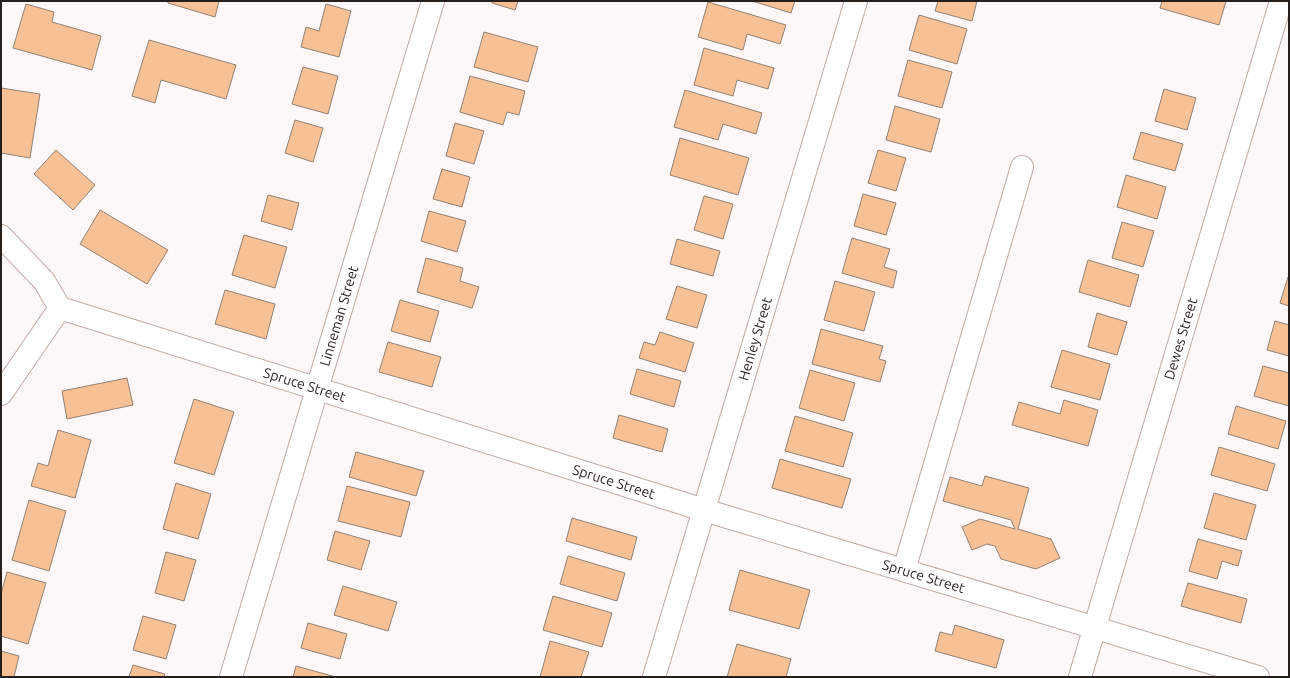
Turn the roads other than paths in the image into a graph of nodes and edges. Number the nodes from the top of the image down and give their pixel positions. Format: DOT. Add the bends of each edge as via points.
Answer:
graph roads {
  1 [pos="433,1"];
  2 [pos="856,1"];
  3 [pos="1281,1"];
  4 [pos="1022,167"];
  5 [pos="1,236"];
  6 [pos="60,308"];
  7 [pos="318,388"];
  8 [pos="1,394"];
  9 [pos="704,510"];
  10 [pos="904,570"];
  11 [pos="1094,627"];
  12 [pos="231,677"];
  13 [pos="654,677"];
  14 [pos="1080,677"];
  15 [pos="1258,677"];
  1 -- 7 [label="street, Linneman Street"];
  2 -- 9 [label="street, Henley Street"];
  3 -- 11 [label="street, Dewes Street"];
  4 -- 10 [label="street"];
  5 -- 6 [label="street" via="44,280"];
  6 -- 7 [label="street, Spruce Street"];
  6 -- 8 [label="street"];
  7 -- 9 [label="street, Spruce Street"];
  7 -- 12 [label="street, Linneman Street"];
  9 -- 10 [label="street, Spruce Street"];
  9 -- 13 [label="street, Henley Street"];
  10 -- 11 [label="street, Spruce Street"];
  11 -- 14 [label="street, Dewes Street"];
  11 -- 15 [label="street, Spruce Street"];
}
